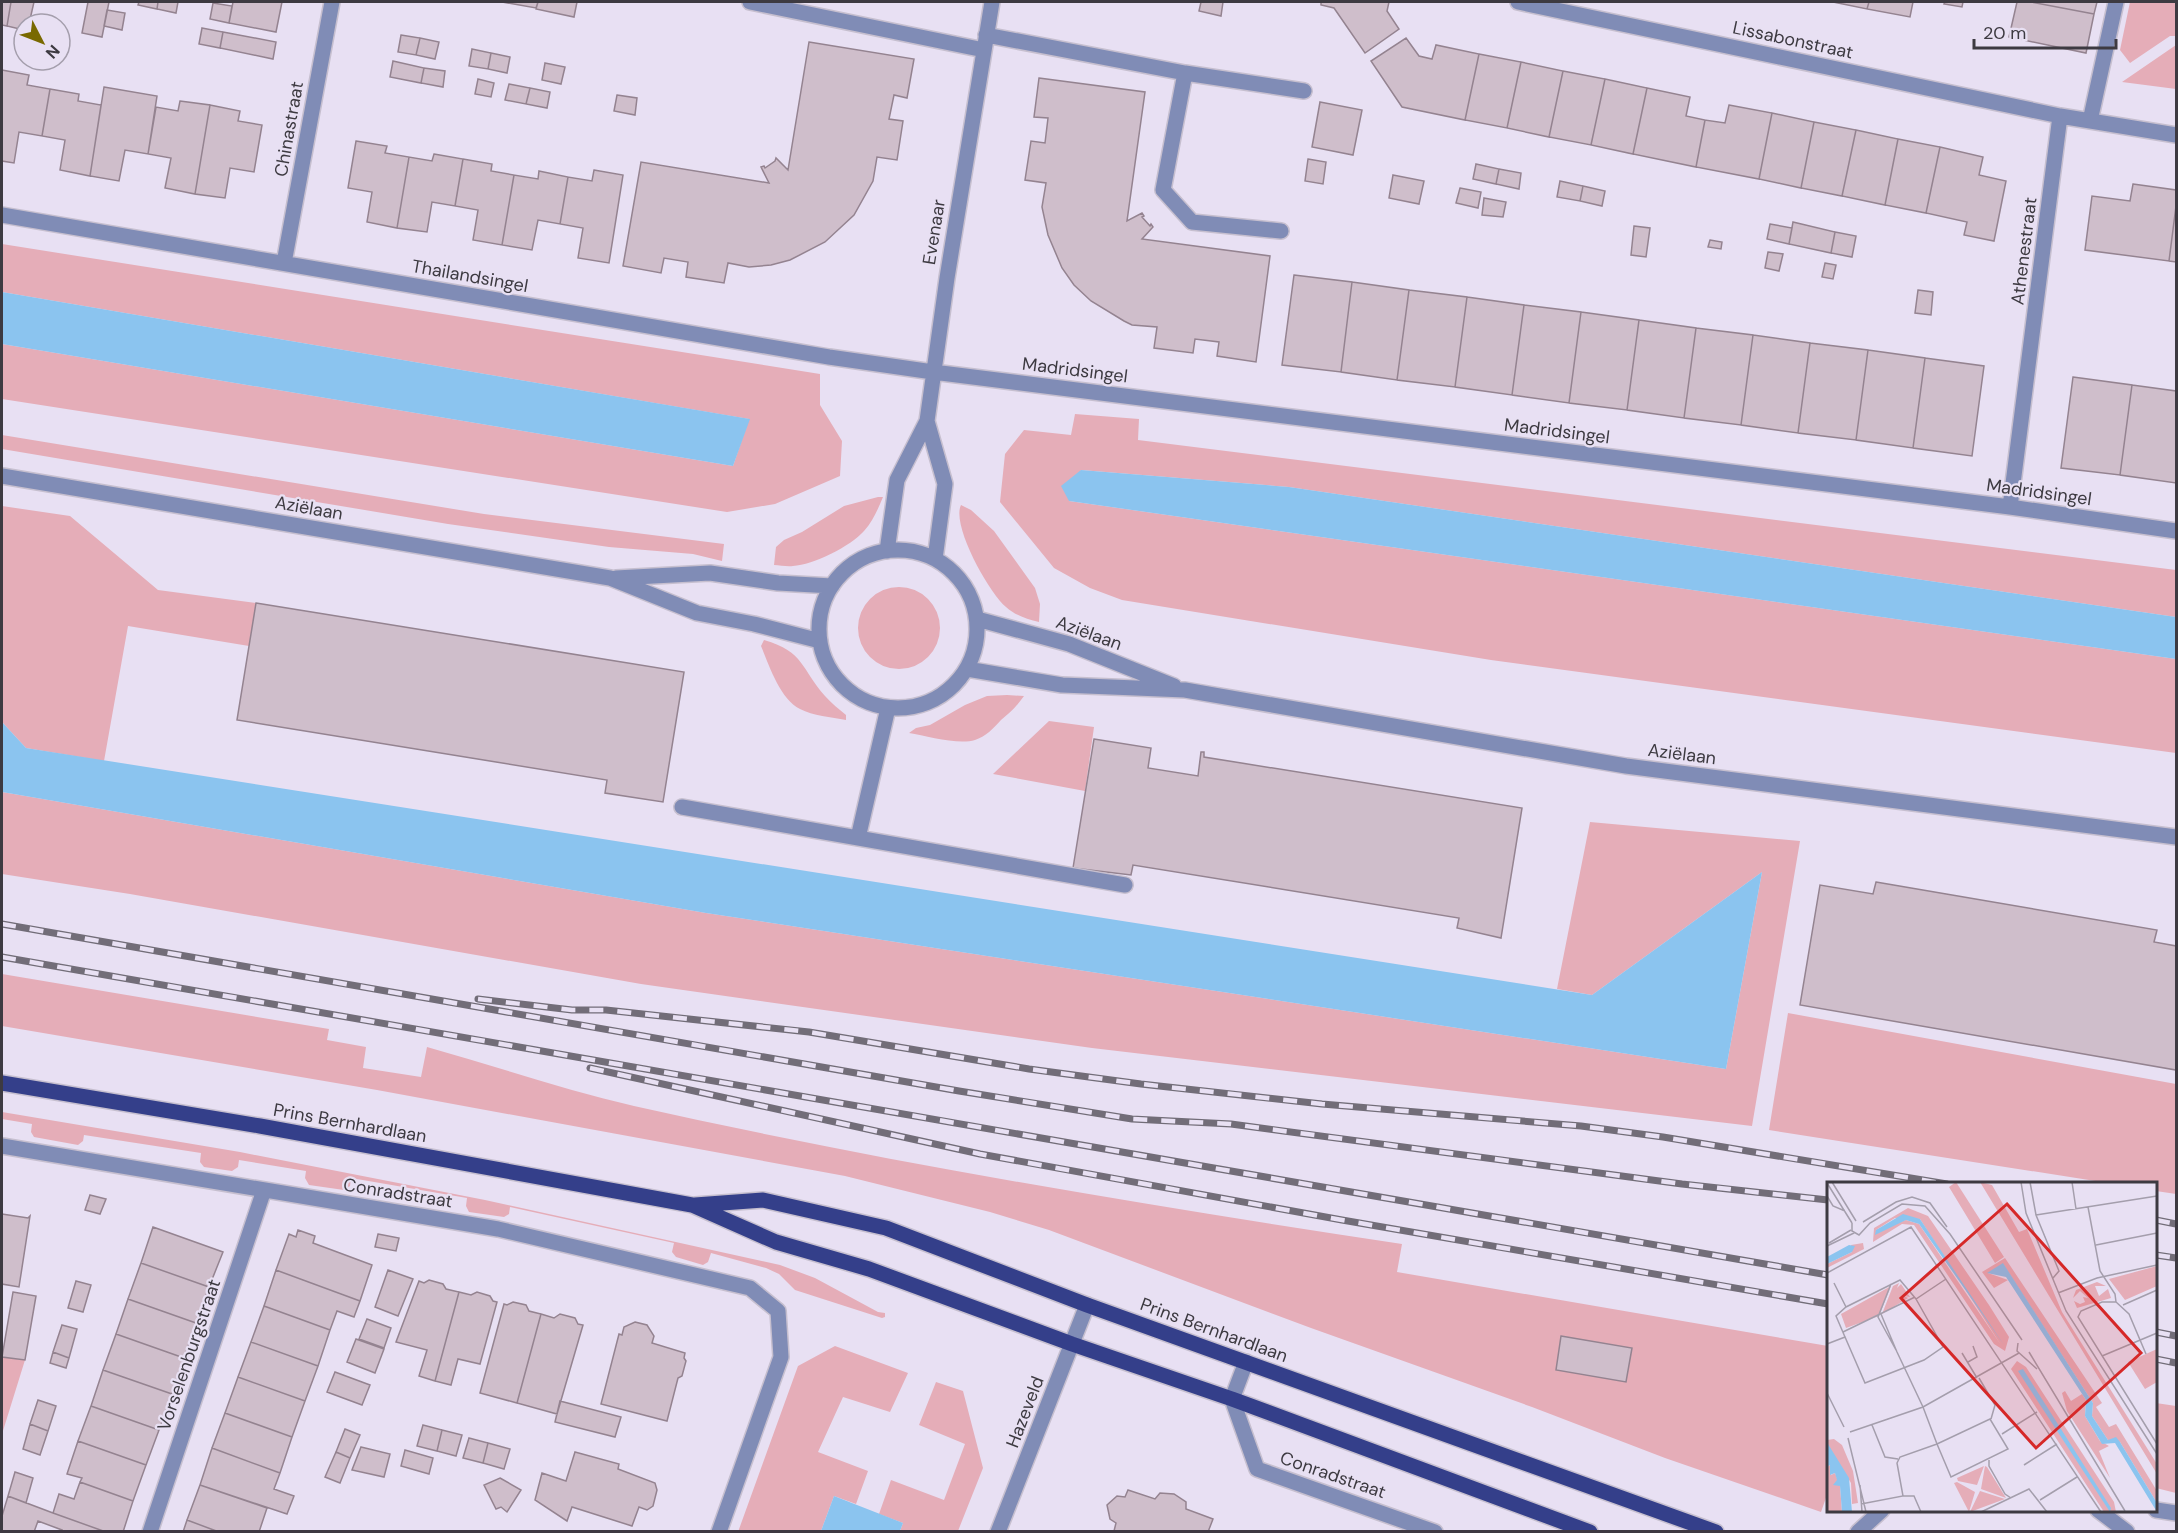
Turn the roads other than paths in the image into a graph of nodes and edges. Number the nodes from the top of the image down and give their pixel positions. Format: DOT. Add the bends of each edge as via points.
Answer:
graph roads {
  1 [pos="332,2"];
  2 [pos="750,2"];
  3 [pos="992,2"];
  4 [pos="1518,2"];
  5 [pos="2116,2"];
  6 [pos="985,43"];
  7 [pos="1185,73"];
  8 [pos="1304,91"];
  9 [pos="2060,116"];
  10 [pos="2090,121"];
  11 [pos="2176,135"];
  12 [pos="2,214"];
  13 [pos="1281,231"];
  14 [pos="284,263"];
  15 [pos="933,372"];
  16 [pos="927,421"];
  17 [pos="2,476"];
  18 [pos="2010,507"];
  19 [pos="2176,531"];
  20 [pos="887,551"];
  21 [pos="935,559"];
  22 [pos="610,578"];
  23 [pos="832,586"];
  24 [pos="977,619"];
  25 [pos="820,641"];
  26 [pos="967,669"];
  27 [pos="1185,690"];
  28 [pos="888,708"];
  29 [pos="682,807"];
  30 [pos="2176,837"];
  31 [pos="858,838"];
  32 [pos="1125,885"];
  33 [pos="2,1083"];
  34 [pos="2,1146"];
  35 [pos="264,1190"];
  36 [pos="692,1205"];
  37 [pos="1087,1305"];
  38 [pos="1072,1344"];
  39 [pos="1246,1362"];
  40 [pos="1232,1399"];
  41 [pos="1880,1512"];
  42 [pos="2101,1512"];
  43 [pos="150,1532"];
  44 [pos="719,1532"];
  45 [pos="998,1532"];
  46 [pos="1435,1532"];
  47 [pos="1590,1532"];
  48 [pos="1716,1532"];
  49 [pos="1858,1532"];
  50 [pos="2127,1532"];
  1 -- 14 [label="street, Chinastraat"];
  2 -- 6 [label="street"];
  3 -- 6 [label="street, Evenaar"];
  4 -- 9 [label="street, Lissabonstraat"];
  5 -- 10 [label="street"];
  6 -- 7 [label="street"];
  6 -- 15 [label="street, Evenaar"];
  7 -- 8 [label="street"];
  7 -- 13 [label="street" via="1163,190 1192,222"];
  9 -- 10 [label="street"];
  9 -- 18 [label="street, Athenestraat"];
  10 -- 11 [label="street"];
  12 -- 14 [label="street, Thailandsingel"];
  14 -- 15 [label="street, Thailandsingel" via="716,339"];
  15 -- 16 [label="street, Evenaar"];
  15 -- 18 [label="street, Madridsingel"];
  16 -- 20 [label="street, Evenaar" via="897,480"];
  16 -- 21 [label="street, Evenaar" via="945,484"];
  17 -- 22 [label="street, Aziëlaan"];
  18 -- 19 [label="street, Madridsingel"];
  20 -- 21 [label="street" via="912,551"];
  20 -- 23 [label="street" via="850,566"];
  21 -- 24 [label="street" via="963,583"];
  22 -- 23 [label="street, Aziëlaan" via="710,573"];
  22 -- 25 [label="street, Aziëlaan" via="697,613"];
  23 -- 25 [label="street" via="821,612"];
  24 -- 26 [label="street" via="976,645"];
  24 -- 27 [label="street, Aziëlaan" via="1069,644"];
  25 -- 28 [label="street" via="837,681 860,699"];
  26 -- 27 [label="street, Aziëlaan" via="1062,685"];
  26 -- 28 [label="street" via="958,682 933,701 904,709"];
  27 -- 30 [label="street, Aziëlaan" via="1626,766"];
  28 -- 31 [label="street"];
  29 -- 31 [label="street"];
  31 -- 32 [label="street"];
  33 -- 36 [label="main road, Prins Bernhardlaan"];
  34 -- 35 [label="street, Conradstraat"];
  35 -- 43 [label="street, Vorselenburgstraat"];
  35 -- 44 [label="street, Conradstraat" via="498,1229 750,1288 778,1311 781,1357"];
  36 -- 37 [label="main road, Prins Bernhardlaan" via="764,1200 886,1228"];
  36 -- 38 [label="main road, Prins Bernhardlaan" via="776,1242 869,1269"];
  37 -- 38 [label="street, Hazeveld"];
  37 -- 39 [label="main road, Prins Bernhardlaan"];
  38 -- 40 [label="main road, Prins Bernhardlaan"];
  38 -- 45 [label="street, Hazeveld"];
  39 -- 40 [label="street"];
  39 -- 48 [label="main road, Prins Bernhardlaan"];
  40 -- 46 [label="street, Conradstraat" via="1257,1469"];
  40 -- 47 [label="main road, Prins Bernhardlaan"];
  41 -- 49 [label="street"];
  42 -- 50 [label="street"];
}
